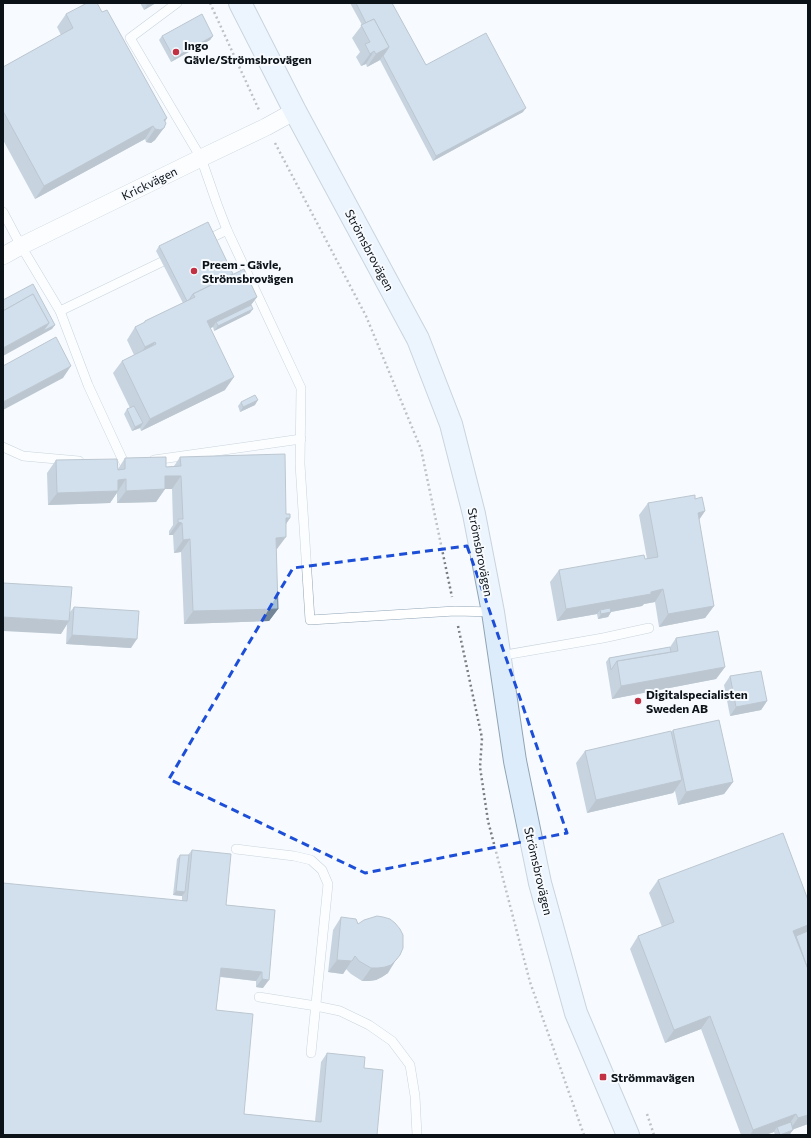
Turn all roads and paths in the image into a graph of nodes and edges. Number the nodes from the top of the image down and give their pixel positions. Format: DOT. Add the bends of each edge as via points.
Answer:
graph roads {
  1 [pos="177,3"];
  2 [pos="210,3"];
  3 [pos="240,3"];
  4 [pos="296,111"];
  5 [pos="266,127"];
  6 [pos="201,158"];
  7 [pos="3,212"];
  8 [pos="227,230"];
  9 [pos="200,243"];
  10 [pos="21,246"];
  11 [pos="179,254"];
  12 [pos="3,256"];
  13 [pos="60,311"];
  14 [pos="301,439"];
  15 [pos="3,447"];
  16 [pos="86,461"];
  17 [pos="148,461"];
  18 [pos="125,464"];
  19 [pos="455,611"];
  20 [pos="493,612"];
  21 [pos="649,628"];
  22 [pos="499,656"];
  23 [pos="236,849"];
  24 [pos="259,997"];
  25 [pos="316,1006"];
  26 [pos="311,1053"];
  27 [pos="647,1114"];
  28 [pos="417,1135"];
  29 [pos="584,1135"];
  30 [pos="628,1135"];
  31 [pos="654,1135"];
  1 -- 6 [label="lane" via="130,38"];
  2 -- 5 [label="path"];
  3 -- 4 [label="main road, Strömsbrovägen"];
  4 -- 5 [label="street, Krickvägen"];
  4 -- 20 [label="main road, Strömsbrovägen" via="418,339 451,424 474,514"];
  5 -- 6 [label="street, Krickvägen"];
  5 -- 19 [label="path" via="366,316 421,449"];
  6 -- 8 [label="lane"];
  6 -- 10 [label="street, Krickvägen"];
  7 -- 10 [label="lane"];
  8 -- 9 [label="lane"];
  8 -- 14 [label="lane" via="302,388"];
  10 -- 12 [label="street, Krickvägen"];
  10 -- 13 [label="lane"];
  11 -- 13 [label="lane"];
  13 -- 18 [label="lane" via="88,385"];
  14 -- 17 [label="lane"];
  14 -- 19 [label="lane" via="300,464 310,620"];
  15 -- 16 [label="lane" via="23,456"];
  19 -- 20 [label="lane"];
  19 -- 29 [label="path" via="482,738 480,766 488,821 530,982"];
  20 -- 22 [label="main road, Strömsbrovägen"];
  21 -- 22 [label="lane"];
  22 -- 30 [label="main road, Strömsbrovägen" via="515,761 540,883 576,1014"];
  23 -- 25 [label="lane" via="311,860 322,870 328,884"];
  24 -- 25 [label="lane"];
  25 -- 26 [label="lane"];
  25 -- 28 [label="lane" via="340,1011 369,1025 392,1041 410,1065"];
  27 -- 31 [label="path"];
}
